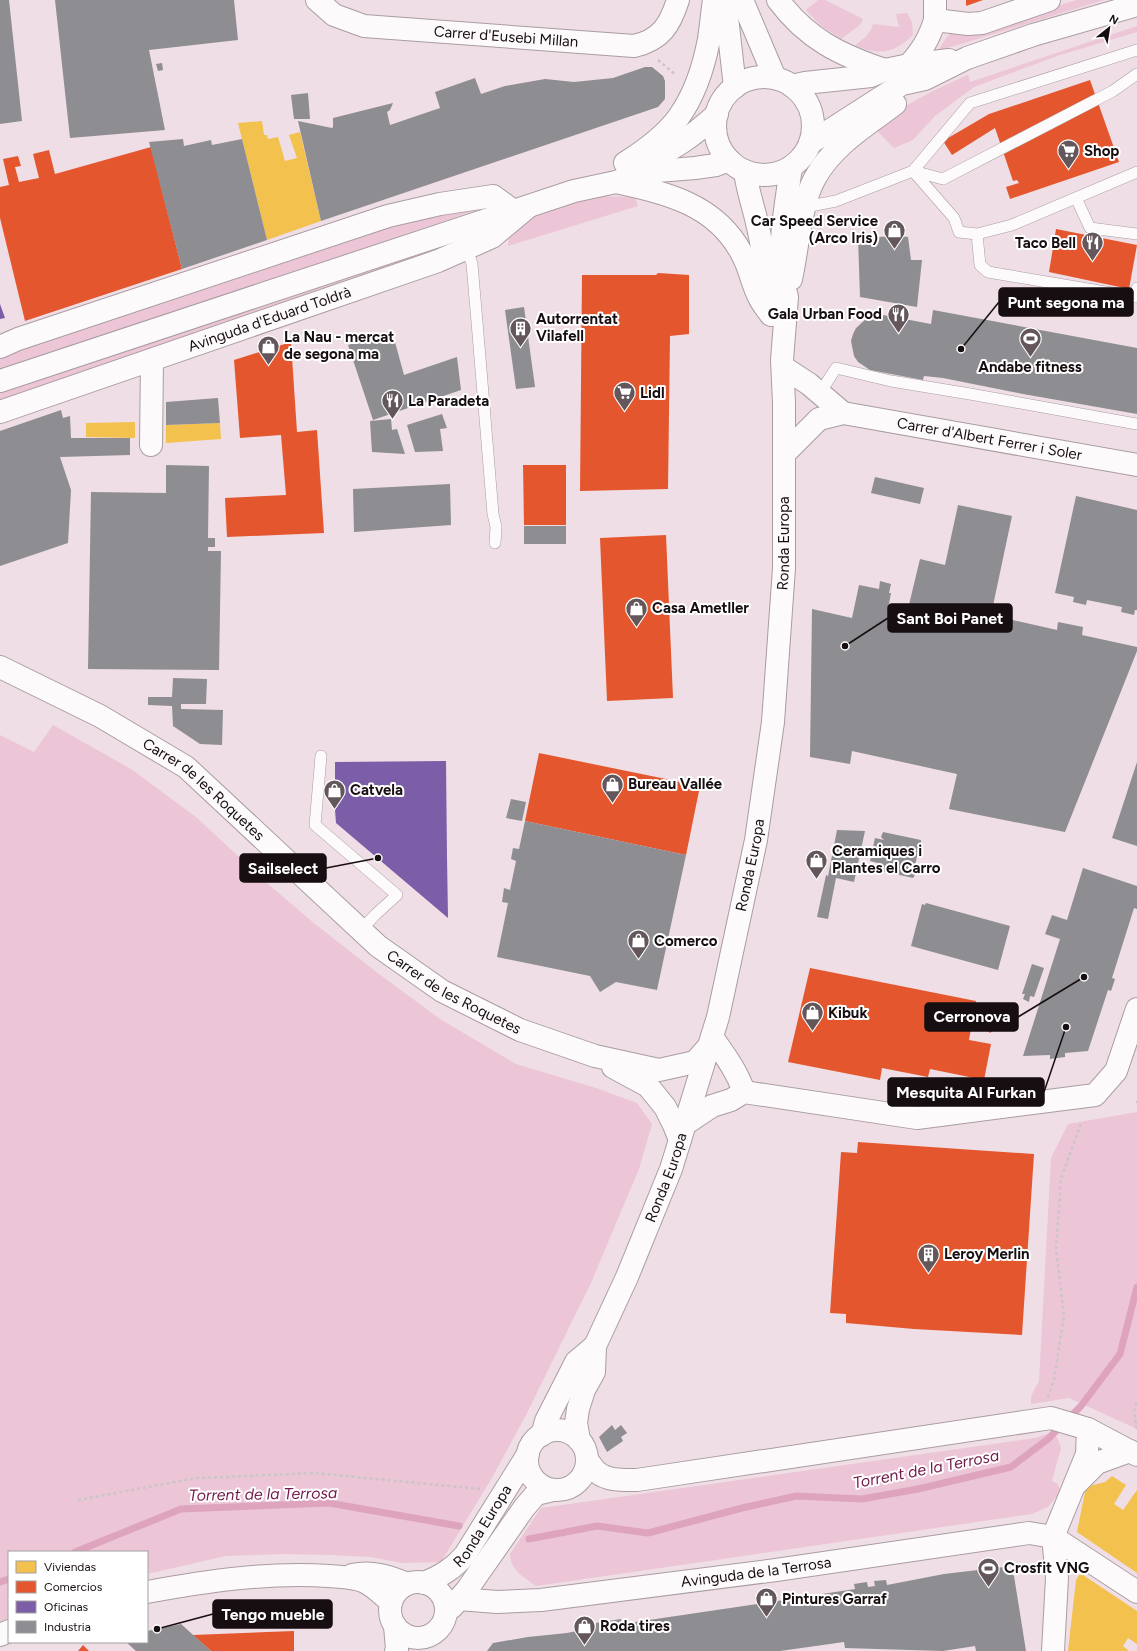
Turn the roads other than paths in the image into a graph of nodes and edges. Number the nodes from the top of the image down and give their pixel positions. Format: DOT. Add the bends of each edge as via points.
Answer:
graph roads {
  1 [pos="317,0"];
  2 [pos="678,0"];
  3 [pos="714,0"];
  4 [pos="724,0"];
  5 [pos="742,0"];
  6 [pos="778,0"];
  7 [pos="1049,0"];
  8 [pos="1137,5"];
  9 [pos="935,10"];
  10 [pos="1137,50"];
  11 [pos="885,70"];
  12 [pos="917,72"];
  13 [pos="1137,74"];
  14 [pos="784,82"];
  15 [pos="735,87"];
  16 [pos="717,114"];
  17 [pos="810,143"];
  18 [pos="737,165"];
  19 [pos="791,166"];
  20 [pos="913,171"];
  21 [pos="1137,172"];
  22 [pos="620,173"];
  23 [pos="1076,198"];
  24 [pos="806,207"];
  25 [pos="522,209"];
  26 [pos="977,234"];
  27 [pos="1137,234"];
  28 [pos="467,248"];
  29 [pos="1137,288"];
  30 [pos="787,297"];
  31 [pos="771,315"];
  32 [pos="0,346"];
  33 [pos="152,360"];
  34 [pos="783,363"];
  35 [pos="0,381"];
  36 [pos="820,393"];
  37 [pos="0,412"];
  38 [pos="843,413"];
  39 [pos="1137,424"];
  40 [pos="151,445"];
  41 [pos="784,454"];
  42 [pos="1137,465"];
  43 [pos="495,543"];
  44 [pos="0,667"];
  45 [pos="321,756"];
  46 [pos="361,930"];
  47 [pos="1137,1009"];
  48 [pos="711,1041"];
  49 [pos="595,1056"];
  50 [pos="744,1092"];
  51 [pos="682,1132"];
  52 [pos="595,1346"];
  53 [pos="1088,1429"];
  54 [pos="542,1435"];
  55 [pos="583,1450"];
  56 [pos="1134,1453"];
  57 [pos="528,1454"];
  58 [pos="1075,1485"];
  59 [pos="553,1490"];
  60 [pos="1053,1537"];
  61 [pos="343,1577"];
  62 [pos="415,1584"];
  63 [pos="148,1592"];
  64 [pos="1137,1592"];
  65 [pos="391,1602"];
  66 [pos="452,1606"];
  67 [pos="395,1626"];
  68 [pos="429,1643"];
  69 [pos="396,1651"];
  70 [pos="1053,1651"];
  1 -- 2 [label="street, Carrer d'Eusebi Millan" via="334,15 364,26 634,46 648,43 658,37 673,16"];
  3 -- 22 [label="street" via="704,62 679,117"];
  4 -- 15 [label="street"];
  5 -- 14 [label="street"];
  6 -- 11 [label="street" via="787,13 827,46"];
  7 -- 9 [label="street" via="982,23 968,24"];
  8 -- 12 [label="street"];
  9 -- 12 [label="street" via="929,38 921,51"];
  10 -- 20 [label="lane" via="970,103"];
  11 -- 12 [label="street"];
  11 -- 14 [label="street" via="871,76 805,83"];
  12 -- 17 [label="street"];
  12 -- 24 [label="street" via="915,90 863,127 825,163 814,178"];
  13 -- 20 [label="lane" via="1113,91 943,179"];
  14 -- 15 [label="street" via="756,78"];
  14 -- 17 [label="street" via="803,96 812,114"];
  15 -- 16 [label="street" via="725,97"];
  16 -- 18 [label="street" via="715,127 721,149"];
  16 -- 22 [label="street, Avinguda d'Eduard Toldrà" via="682,143"];
  17 -- 19 [label="street" via="801,158"];
  18 -- 19 [label="street" via="757,174 769,175"];
  18 -- 22 [label="street, Avinguda d'Eduard Toldrà"];
  18 -- 31 [label="street, Ronda Europa" via="753,205 763,253"];
  19 -- 30 [label="street, Ronda Europa" via="781,255 782,278"];
  20 -- 24 [label="lane" via="836,201"];
  20 -- 26 [label="lane" via="954,218 959,232"];
  21 -- 23 [label="lane"];
  22 -- 25 [label="street, Avinguda d'Eduard Toldrà"];
  22 -- 31 [label="street" via="699,208 717,222 742,254 758,297"];
  23 -- 26 [label="lane" via="1012,225"];
  23 -- 27 [label="lane" via="1090,228"];
  24 -- 30 [label="street"];
  25 -- 28 [label="street, Avinguda d'Eduard Toldrà" via="492,237"];
  25 -- 32 [label="street" via="493,196 440,204 388,216"];
  25 -- 35 [label="street, Avinguda d'Eduard Toldrà"];
  26 -- 29 [label="lane" via="980,266 988,272 1135,297"];
  28 -- 33 [label="street, Avinguda d'Eduard Toldrà" via="438,261"];
  28 -- 43 [label="lane" via="472,264 478,322 496,527"];
  30 -- 34 [label="street, Ronda Europa"];
  31 -- 34 [label="street, Ronda Europa"];
  33 -- 37 [label="street, Avinguda d'Eduard Toldrà"];
  33 -- 40 [label="street"];
  34 -- 36 [label="street"];
  34 -- 41 [label="street, Ronda Europa"];
  36 -- 38 [label="street"];
  36 -- 39 [label="lane" via="836,368 891,381"];
  38 -- 41 [label="street, Carrer d'Albert Ferrer i Soler" via="818,420"];
  38 -- 42 [label="street, Carrer d'Albert Ferrer i Soler"];
  41 -- 48 [label="street, Ronda Europa" via="784,568 773,722 756,840 732,958"];
  44 -- 46 [label="street, Carrer de les Roquetes" via="100,716 186,767"];
  45 -- 46 [label="lane" via="315,825 397,895"];
  46 -- 49 [label="street, Carrer de les Roquetes" via="378,946 442,992 520,1030"];
  47 -- 50 [label="street" via="1116,1071 1095,1095 917,1118"];
  48 -- 49 [label="street" via="695,1062 659,1070"];
  48 -- 50 [label="street" via="730,1062"];
  48 -- 51 [label="street, Ronda Europa"];
  49 -- 51 [label="street" via="648,1086 665,1107 674,1125"];
  50 -- 51 [label="street" via="731,1100 712,1106"];
  51 -- 52 [label="street, Ronda Europa" via="646,1234"];
  52 -- 54 [label="street, Ronda Europa" via="576,1362 546,1421"];
  52 -- 55 [label="street, Ronda Europa" via="594,1372 584,1390 576,1423"];
  53 -- 55 [label="street" via="1051,1418 637,1480 621,1480 597,1473"];
  53 -- 56 [label="street"];
  53 -- 58 [label="street" via="1087,1454"];
  54 -- 55 [label="street" via="551,1431 571,1434"];
  54 -- 57 [label="street, Ronda Europa" via="532,1443"];
  55 -- 59 [label="street, Ronda Europa" via="585,1471 578,1481 568,1488"];
  56 -- 58 [label="street" via="1097,1463"];
  57 -- 59 [label="street, Ronda Europa" via="528,1468 533,1478 543,1487"];
  57 -- 62 [label="street, Ronda Europa" via="465,1555 440,1577"];
  58 -- 60 [label="street"];
  59 -- 66 [label="street, Ronda Europa" via="536,1494 532,1498 466,1591"];
  60 -- 64 [label="street"];
  60 -- 66 [label="street, Avinguda de la Terrosa" via="1029,1533 776,1570 541,1600"];
  60 -- 70 [label="street" via="1058,1578"];
  61 -- 62 [label="street" via="365,1572"];
  61 -- 63 [label="street" via="267,1575 203,1582"];
  61 -- 65 [label="street" via="364,1582"];
  62 -- 65 [label="street, Ronda Europa" via="398,1590"];
  62 -- 66 [label="street" via="433,1587 445,1603"];
  65 -- 67 [label="street" via="390,1615"];
  66 -- 68 [label="street, Ronda Europa"];
  67 -- 68 [label="street, Ronda Europa" via="401,1632 412,1637 423,1637"];
  67 -- 69 [label="street"];
}
